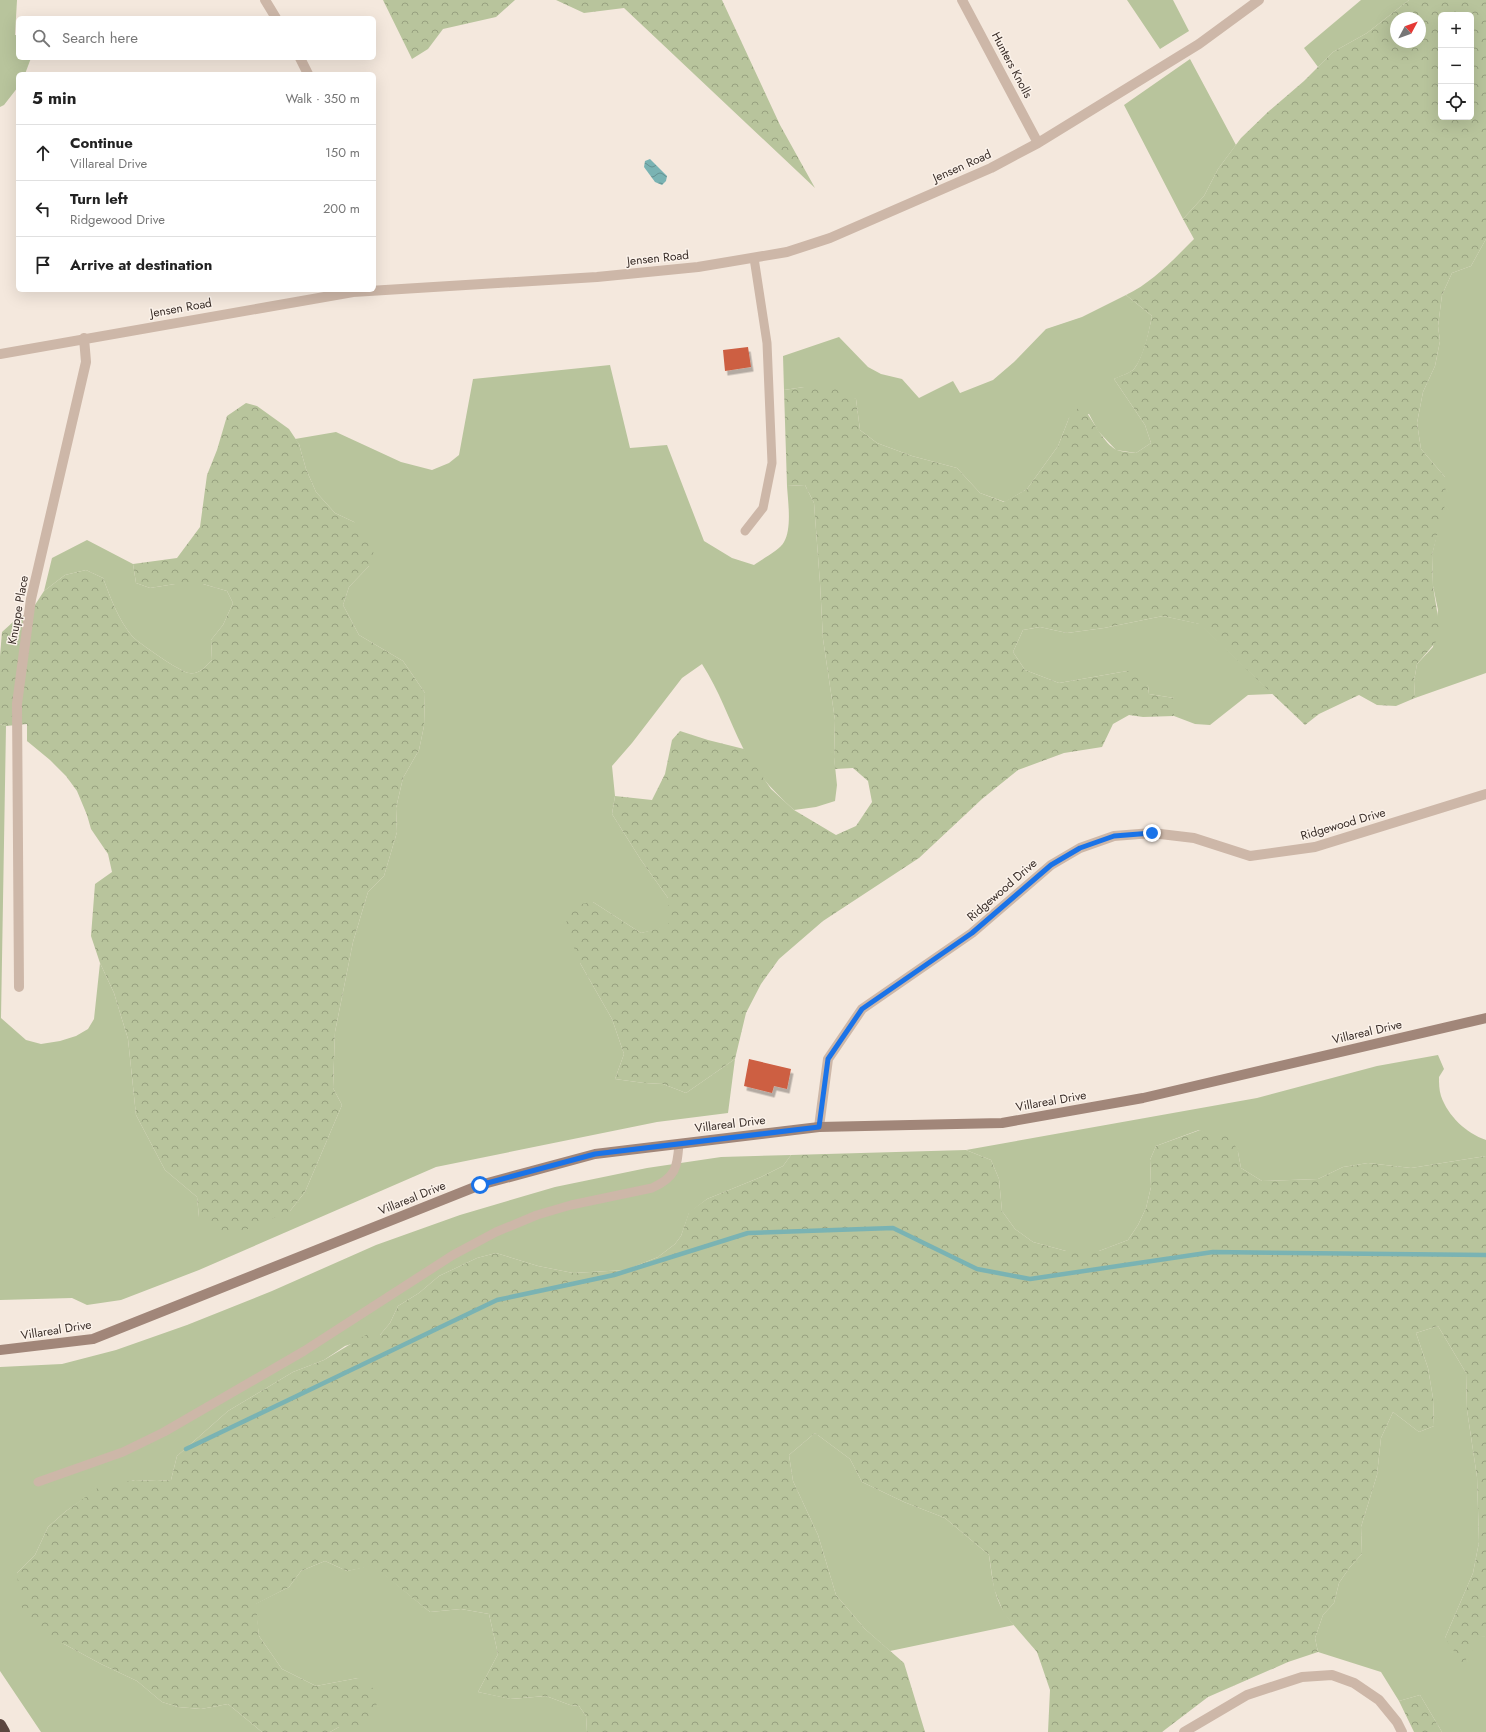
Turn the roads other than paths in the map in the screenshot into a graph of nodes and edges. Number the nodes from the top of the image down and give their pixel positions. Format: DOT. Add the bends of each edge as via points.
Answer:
graph roads {
  1 [pos="265,0"];
  2 [pos="962,0"];
  3 [pos="1259,0"];
  4 [pos="275,16"];
  5 [pos="301,60"];
  6 [pos="307,72"];
  7 [pos="1038,143"];
  8 [pos="754,258"];
  9 [pos="376,290"];
  10 [pos="347,292"];
  11 [pos="84,338"];
  12 [pos="0,354"];
  13 [pos="745,531"];
  14 [pos="1486,794"];
  15 [pos="19,987"];
  16 [pos="1486,1018"];
  17 [pos="819,1127"];
  18 [pos="679,1144"];
  19 [pos="0,1350"];
  20 [pos="38,1482"];
  21 [pos="0,1725"];
  22 [pos="4,1732"];
  23 [pos="1184,1732"];
  24 [pos="1402,1732"];
  1 -- 4 [label="street"];
  2 -- 7 [label="street, Hunters Knolls"];
  3 -- 7 [label="street, Jensen Road" via="1198,44"];
  5 -- 6 [label="street"];
  7 -- 8 [label="street, Jensen Road" via="991,168 830,238 786,252"];
  8 -- 9 [label="street, Jensen Road" via="698,267 597,277"];
  8 -- 13 [label="lane" via="767,343 772,463 763,508"];
  10 -- 11 [label="street, Jensen Road"];
  11 -- 12 [label="street, Jensen Road"];
  11 -- 15 [label="street, Knuppe Place" via="86,362 31,599 17,704"];
  14 -- 17 [label="street, Ridgewood Drive" via="1315,847 1250,856 1194,838 1152,833 1114,836 1080,848 1051,865 972,933 862,1009 828,1059"];
  16 -- 17 [label="street, Villareal Drive" via="1143,1098 1002,1123"];
  17 -- 18 [label="street, Villareal Drive"];
  18 -- 19 [label="street, Villareal Drive" via="595,1154 480,1185 92,1339"];
  18 -- 20 [label="lane" via="678,1162 670,1178 663,1183 652,1188 537,1215 496,1232 453,1255 304,1351 164,1432 123,1452"];
  21 -- 22 [label="highway"];
  23 -- 24 [label="street" via="1248,1695 1302,1677 1332,1675 1354,1683 1379,1700"];
}
